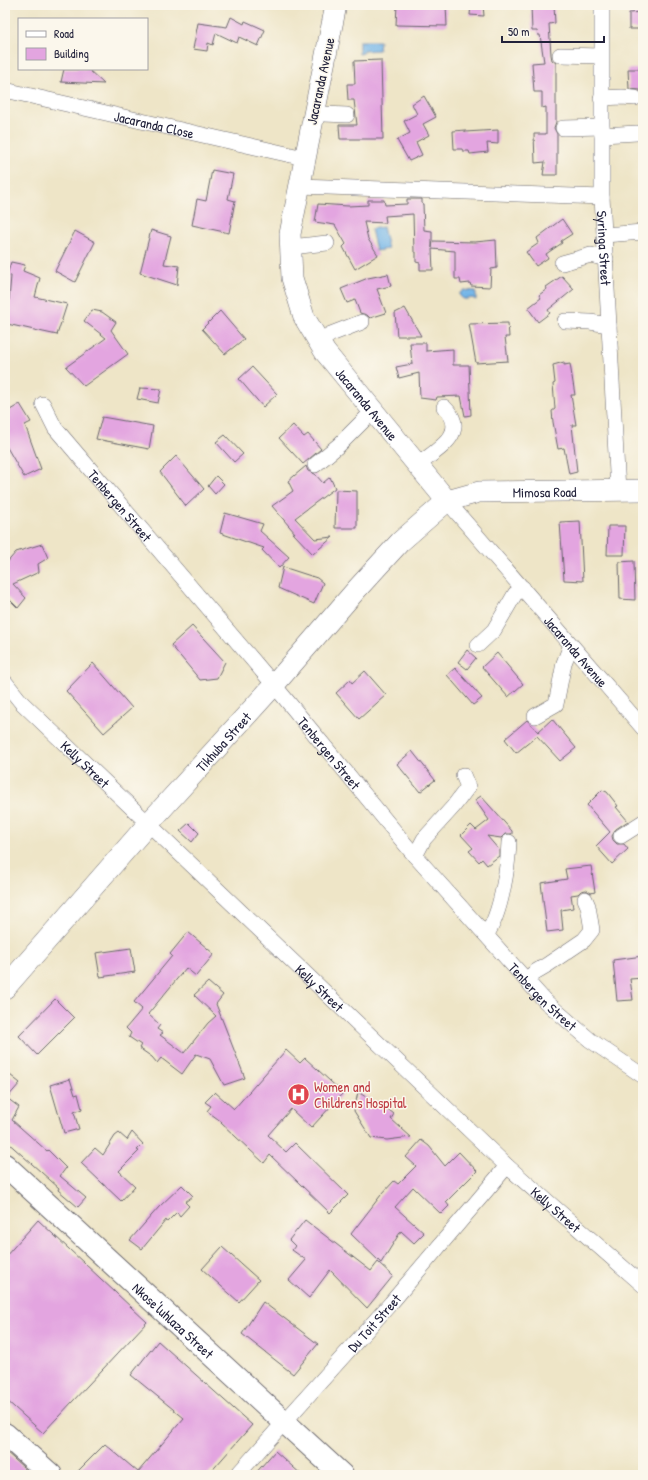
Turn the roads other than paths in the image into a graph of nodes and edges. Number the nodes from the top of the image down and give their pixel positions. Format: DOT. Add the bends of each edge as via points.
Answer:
graph roads {
  1 [pos="336,5"];
  2 [pos="602,5"];
  3 [pos="560,56"];
  4 [pos="601,56"];
  5 [pos="5,90"];
  6 [pos="602,98"];
  7 [pos="635,98"];
  8 [pos="314,111"];
  9 [pos="347,115"];
  10 [pos="564,128"];
  11 [pos="602,131"];
  12 [pos="637,133"];
  13 [pos="304,158"];
  14 [pos="300,186"];
  15 [pos="602,197"];
  16 [pos="643,232"];
  17 [pos="604,235"];
  18 [pos="327,243"];
  19 [pos="291,247"];
  20 [pos="606,259"];
  21 [pos="562,263"];
  22 [pos="565,321"];
  23 [pos="362,322"];
  24 [pos="609,325"];
  25 [pos="318,342"];
  26 [pos="43,404"];
  27 [pos="444,407"];
  28 [pos="373,411"];
  29 [pos="315,465"];
  30 [pos="418,466"];
  31 [pos="643,490"];
  32 [pos="618,491"];
  33 [pos="447,501"];
  34 [pos="523,588"];
  35 [pos="478,645"];
  36 [pos="571,645"];
  37 [pos="5,682"];
  38 [pos="274,685"];
  39 [pos="535,716"];
  40 [pos="643,728"];
  41 [pos="463,775"];
  42 [pos="149,822"];
  43 [pos="643,822"];
  44 [pos="622,836"];
  45 [pos="509,842"];
  46 [pos="415,856"];
  47 [pos="585,900"];
  48 [pos="486,935"];
  49 [pos="526,980"];
  50 [pos="5,988"];
  51 [pos="643,1076"];
  52 [pos="5,1165"];
  53 [pos="507,1166"];
  54 [pos="643,1285"];
  55 [pos="284,1423"];
  56 [pos="5,1434"];
  57 [pos="51,1475"];
  58 [pos="237,1475"];
  59 [pos="342,1475"];
  1 -- 8 [label="street, Jacaranda Avenue"];
  2 -- 4 [label="street, Syringa Street"];
  3 -- 4 [label="street"];
  4 -- 6 [label="street, Syringa Street"];
  5 -- 13 [label="street, Jacaranda Close"];
  6 -- 7 [label="street"];
  6 -- 11 [label="street, Syringa Street"];
  8 -- 9 [label="street"];
  8 -- 13 [label="street, Jacaranda Avenue"];
  10 -- 11 [label="street"];
  11 -- 12 [label="street"];
  11 -- 15 [label="street, Syringa Street"];
  13 -- 14 [label="street, Jacaranda Avenue"];
  14 -- 15 [label="street"];
  14 -- 19 [label="street, Jacaranda Avenue" via="290,234"];
  15 -- 17 [label="street, Syringa Street"];
  16 -- 17 [label="street"];
  17 -- 20 [label="street, Syringa Street"];
  18 -- 19 [label="street"];
  19 -- 25 [label="street, Jacaranda Avenue" via="292,278 304,317"];
  20 -- 21 [label="street" via="591,255"];
  20 -- 24 [label="street, Syringa Street"];
  22 -- 24 [label="street"];
  23 -- 25 [label="street"];
  24 -- 32 [label="street, Syringa Street"];
  25 -- 28 [label="street, Jacaranda Avenue"];
  26 -- 38 [label="street, Tenbergen Street" via="55,428"];
  27 -- 30 [label="street" via="452,414 455,428 450,440"];
  28 -- 29 [label="street"];
  28 -- 30 [label="street, Jacaranda Avenue"];
  30 -- 33 [label="street, Jacaranda Avenue"];
  31 -- 32 [label="street, Mimosa Road"];
  32 -- 33 [label="street, Mimosa Road" via="479,492"];
  33 -- 34 [label="street, Jacaranda Avenue"];
  33 -- 38 [label="street, Tikhuba Street" via="400,542"];
  34 -- 35 [label="street" via="515,594 494,630"];
  34 -- 36 [label="street, Jacaranda Avenue"];
  36 -- 39 [label="street" via="564,663 556,704"];
  36 -- 40 [label="street, Jacaranda Avenue"];
  37 -- 42 [label="street, Kelly Street" via="21,702"];
  38 -- 42 [label="street, Tikhuba Street"];
  38 -- 46 [label="street, Tenbergen Street"];
  41 -- 46 [label="street" via="468,786 454,807 424,840"];
  42 -- 50 [label="street, Tikhuba Street"];
  42 -- 53 [label="street, Kelly Street"];
  43 -- 44 [label="street"];
  45 -- 48 [label="street" via="508,860 493,927"];
  46 -- 48 [label="street, Tenbergen Street"];
  47 -- 49 [label="street" via="592,930 584,940"];
  48 -- 49 [label="street, Tenbergen Street"];
  49 -- 51 [label="street, Tenbergen Street" via="545,1001 590,1040"];
  52 -- 55 [label="main road, Nkose'luhlaza Street"];
  53 -- 54 [label="street, Kelly Street"];
  53 -- 55 [label="street, Du Toit Street" via="391,1303"];
  55 -- 58 [label="street, Du Toit Street"];
  55 -- 59 [label="main road, Nkose'luhlaza Street"];
  56 -- 57 [label="main road"];
}
